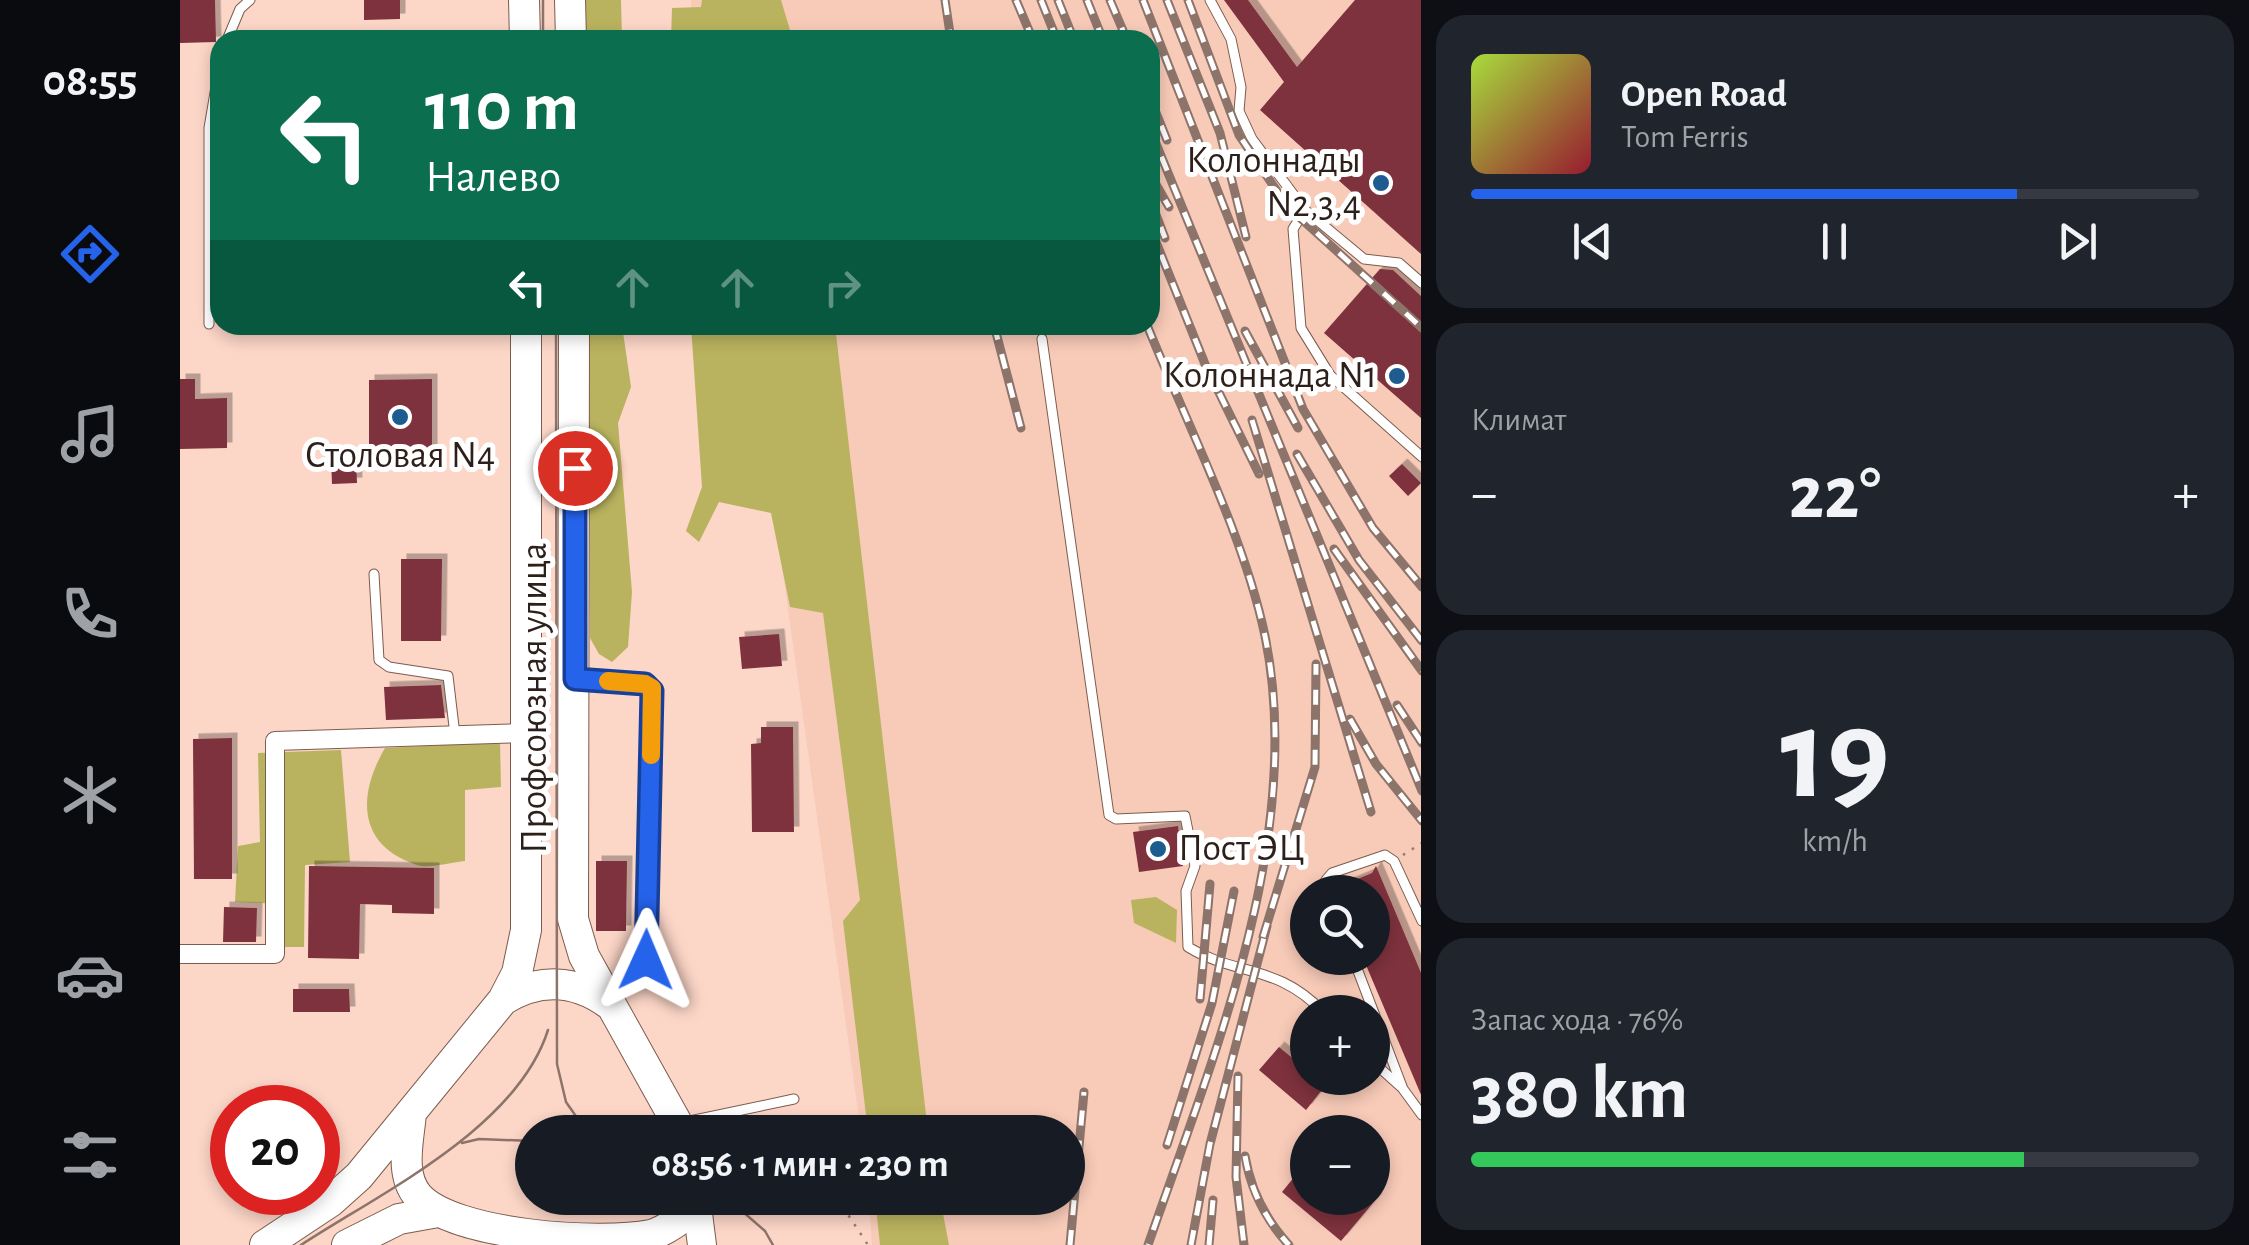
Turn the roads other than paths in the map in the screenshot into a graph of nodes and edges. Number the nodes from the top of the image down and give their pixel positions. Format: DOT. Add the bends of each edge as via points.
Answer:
graph roads {
  1 [pos="250,0"];
  2 [pos="524,0"];
  3 [pos="570,0"];
  4 [pos="1210,0"];
  5 [pos="231,30"];
  6 [pos="525,30"];
  7 [pos="570,30"];
  8 [pos="210,122"];
  9 [pos="1305,210"];
  10 [pos="1421,282"];
  11 [pos="209,324"];
  12 [pos="526,335"];
  13 [pos="574,335"];
  14 [pos="1042,339"];
  15 [pos="1421,456"];
  16 [pos="374,574"];
  17 [pos="575,679"];
  18 [pos="526,733"];
  19 [pos="456,735"];
  20 [pos="1331,875"];
  21 [pos="1421,919"];
  22 [pos="180,954"];
  23 [pos="646,960"];
  24 [pos="1359,975"];
  25 [pos="1307,995"];
  26 [pos="503,1000"];
  27 [pos="609,1004"];
  28 [pos="1390,1077"];
  29 [pos="1403,1089"];
  30 [pos="794,1099"];
  31 [pos="412,1110"];
  32 [pos="1421,1114"];
  33 [pos="673,1115"];
  34 [pos="726,1115"];
  35 [pos="438,1212"];
  36 [pos="680,1215"];
  37 [pos="699,1215"];
  38 [pos="578,1242"];
  39 [pos="265,1245"];
  40 [pos="348,1245"];
  41 [pos="702,1245"];
  1 -- 5 [label="lane"];
  2 -- 6 [label="main road"];
  3 -- 7 [label="main road"];
  4 -- 9 [label="lane" via="1232,39 1240,111 1252,140"];
  8 -- 11 [label="lane"];
  9 -- 10 [label="lane" via="1364,259 1399,262"];
  9 -- 15 [label="lane" via="1293,229 1301,328 1330,374"];
  12 -- 18 [label="main road, Профсоюзная улица"];
  13 -- 17 [label="main road, Профсоюзная улица"];
  14 -- 25 [label="lane" via="1108,813 1116,819 1185,816 1195,866 1186,891 1188,947 1277,977"];
  16 -- 19 [label="lane" via="380,660 389,668 448,676"];
  17 -- 23 [label="lane" via="652,688"];
  17 -- 27 [label="main road, Профсоюзная улица" via="573,919"];
  18 -- 19 [label="street"];
  18 -- 26 [label="main road, Профсоюзная улица" via="526,930"];
  19 -- 22 [label="street" via="276,741 274,954"];
  20 -- 21 [label="lane" via="1376,855 1394,861"];
  24 -- 29 [label="lane"];
  26 -- 27 [label="main road" via="527,985 553,983 591,991"];
  26 -- 31 [label="main road"];
  27 -- 33 [label="main road, Профсоюзная улица"];
  28 -- 29 [label="lane"];
  29 -- 32 [label="lane"];
  30 -- 34 [label="lane"];
  31 -- 35 [label="main road" via="409,1181"];
  31 -- 39 [label="main road" via="359,1176"];
  35 -- 38 [label="main road"];
  35 -- 40 [label="main road" via="399,1219"];
  36 -- 38 [label="main road" via="653,1235"];
  37 -- 41 [label="main road"];
}
